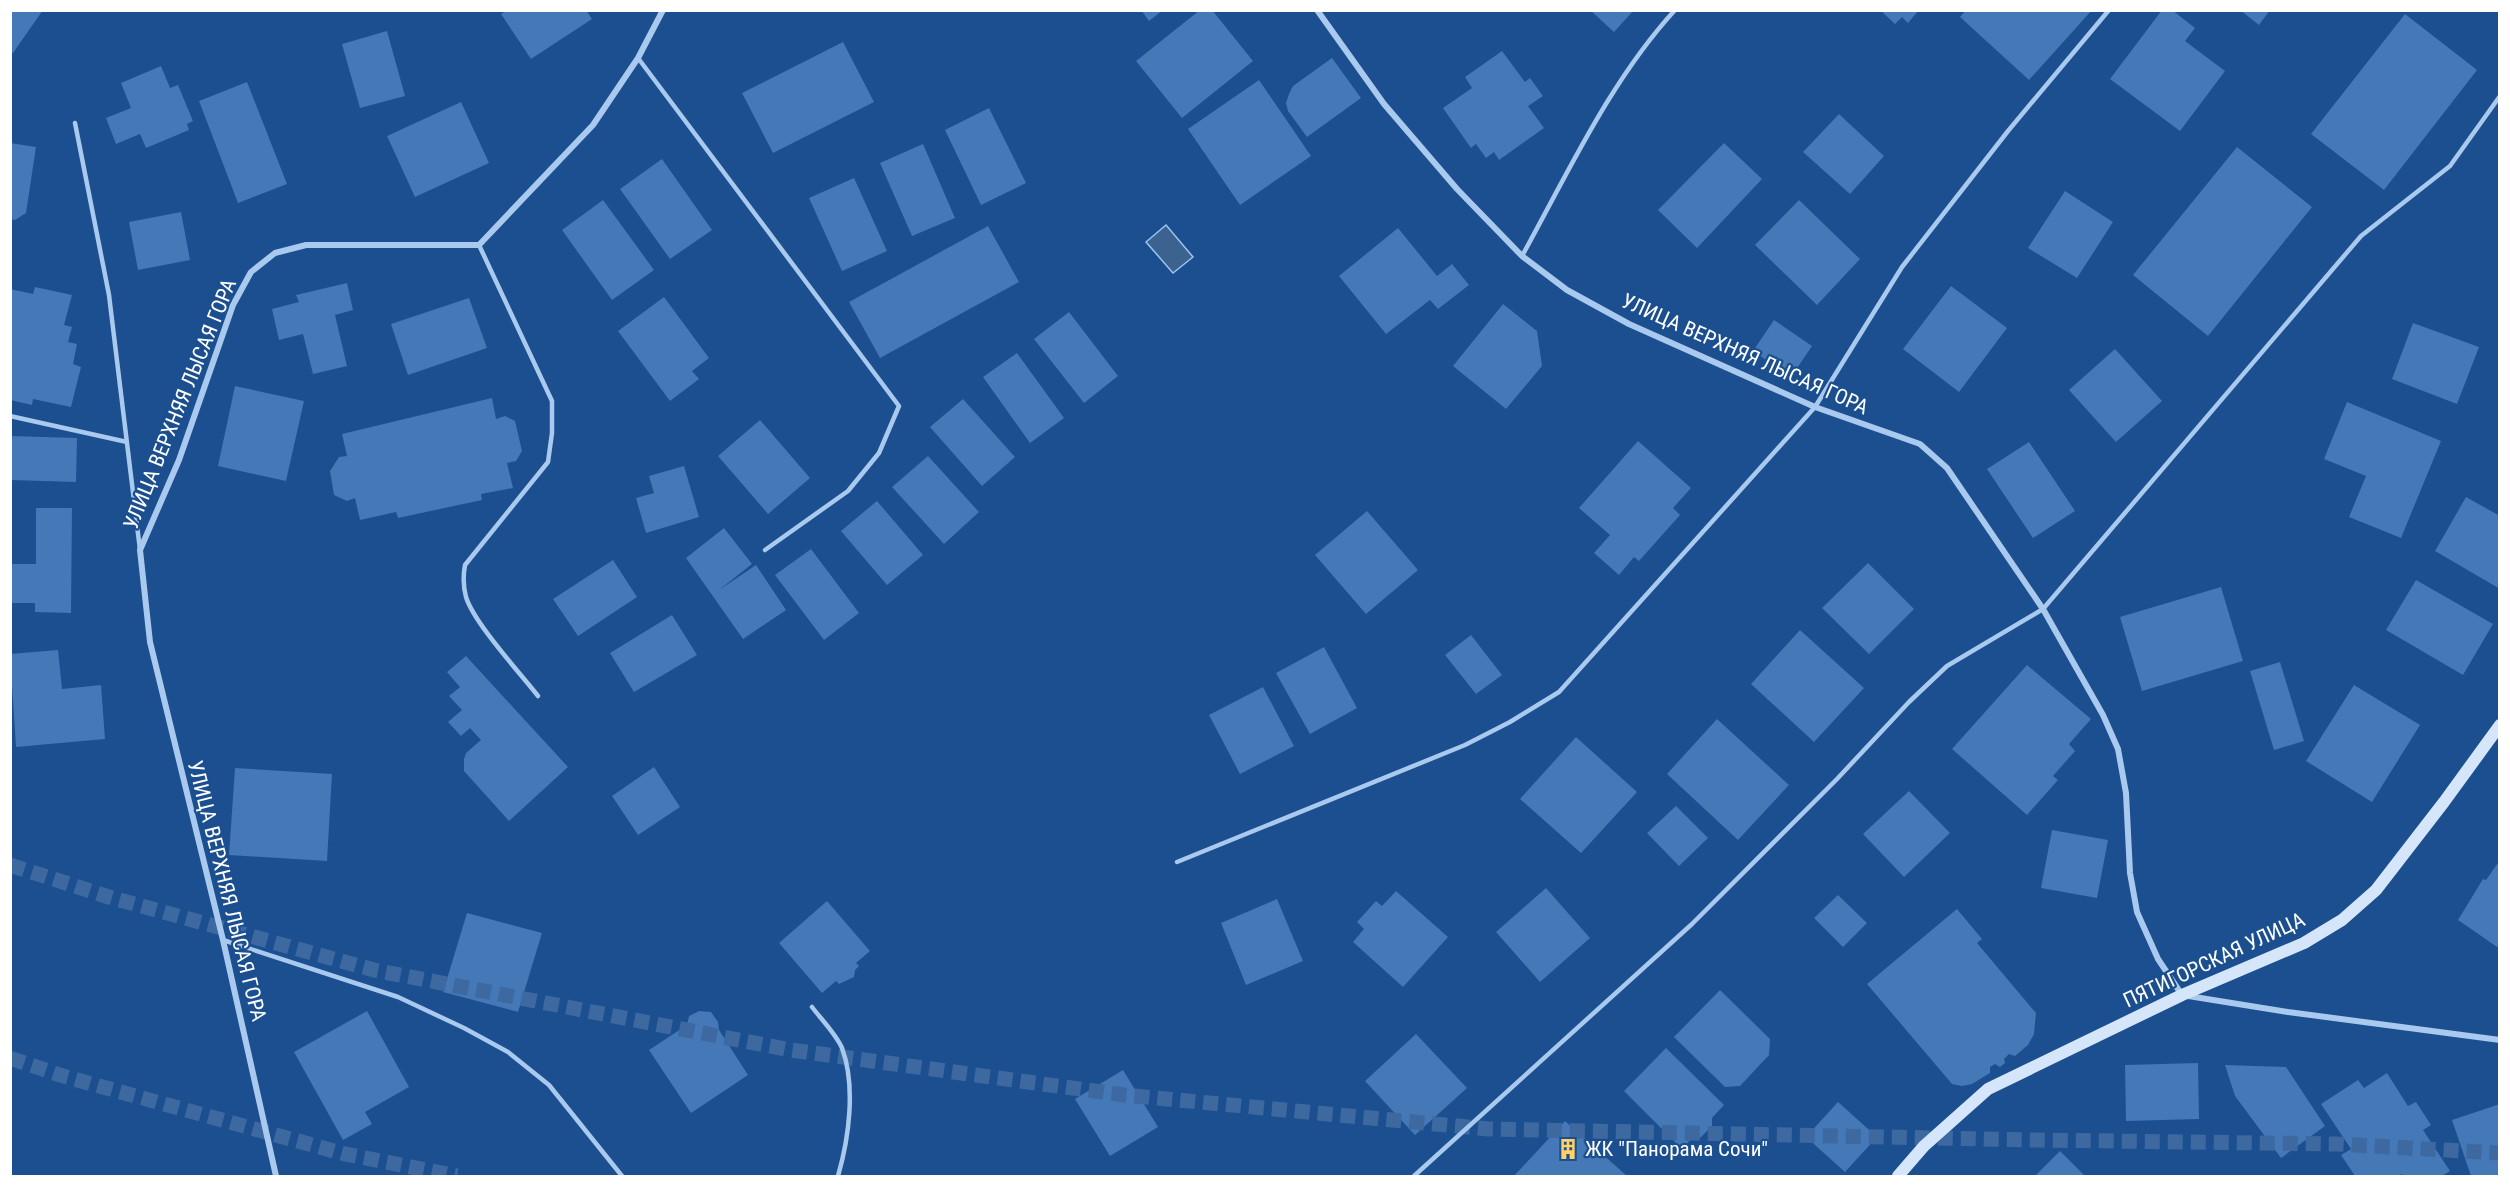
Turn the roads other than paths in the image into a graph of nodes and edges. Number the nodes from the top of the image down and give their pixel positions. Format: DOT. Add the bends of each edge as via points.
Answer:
graph roads {
  1 [pos="663,10"];
  2 [pos="1317,10"];
  3 [pos="1675,10"];
  4 [pos="2109,10"];
  5 [pos="639,58"];
  6 [pos="2499,96"];
  7 [pos="75,123"];
  8 [pos="479,245"];
  9 [pos="1522,256"];
  10 [pos="1815,407"];
  11 [pos="10,416"];
  12 [pos="127,442"];
  13 [pos="140,550"];
  14 [pos="765,550"];
  15 [pos="2043,609"];
  16 [pos="538,696"];
  17 [pos="2499,725"];
  18 [pos="1177,862"];
  19 [pos="223,940"];
  20 [pos="2182,995"];
  21 [pos="812,1007"];
  22 [pos="2499,1040"];
  23 [pos="276,1176"];
  24 [pos="622,1176"];
  25 [pos="838,1176"];
  26 [pos="1414,1176"];
  27 [pos="1898,1176"];
  1 -- 5 [label="street"];
  2 -- 9 [label="street, УЛИЦА ВЕРХНЯЯ ЛЫСАЯ ГОРА" via="1384,104 1457,189"];
  3 -- 9 [label="lane" via="1635,59"];
  4 -- 10 [label="lane" via="1902,267"];
  5 -- 8 [label="street" via="593,125"];
  5 -- 14 [label="lane" via="899,406 879,453 848,491"];
  6 -- 15 [label="lane" via="2450,166 2361,236"];
  7 -- 12 [label="lane" via="109,295"];
  8 -- 13 [label="street, УЛИЦА ВЕРХНЯЯ ЛЫСАЯ ГОРА" via="306,245 275,253 251,272 233,305 179,460"];
  8 -- 16 [label="lane" via="552,401 552,433 548,462 465,565 463,580 466,599 476,618"];
  9 -- 10 [label="street, УЛИЦА ВЕРХНЯЯ ЛЫСАЯ ГОРА" via="1567,290 1629,324"];
  10 -- 15 [label="street, УЛИЦА ВЕРХНЯЯ ЛЫСАЯ ГОРА" via="1920,444 1947,468"];
  10 -- 18 [label="lane" via="1559,692 1464,745"];
  11 -- 12 [label="lane"];
  12 -- 13 [label="lane"];
  13 -- 19 [label="street, УЛИЦА ВЕРХНЯЯ ЛЫСАЯ ГОРА" via="150,642"];
  15 -- 20 [label="street, УЛИЦА ВЕРХНЯЯ ЛЫСАЯ ГОРА" via="2118,749 2137,912 2158,959"];
  15 -- 26 [label="lane" via="1947,666 1692,924"];
  17 -- 20 [label="street, ПЯТИГОРСКАЯ УЛИЦА" via="2376,890 2342,920 2304,943"];
  19 -- 23 [label="street, УЛИЦА ВЕРХНЯЯ ЛЫСАЯ ГОРА"];
  19 -- 24 [label="lane" via="398,998 508,1052 549,1085"];
  20 -- 22 [label="street"];
  20 -- 27 [label="street, ПЯТИГОРСКАЯ УЛИЦА" via="1988,1089 1924,1146"];
  21 -- 25 [label="lane" via="841,1046 848,1072 845,1153"];
}
